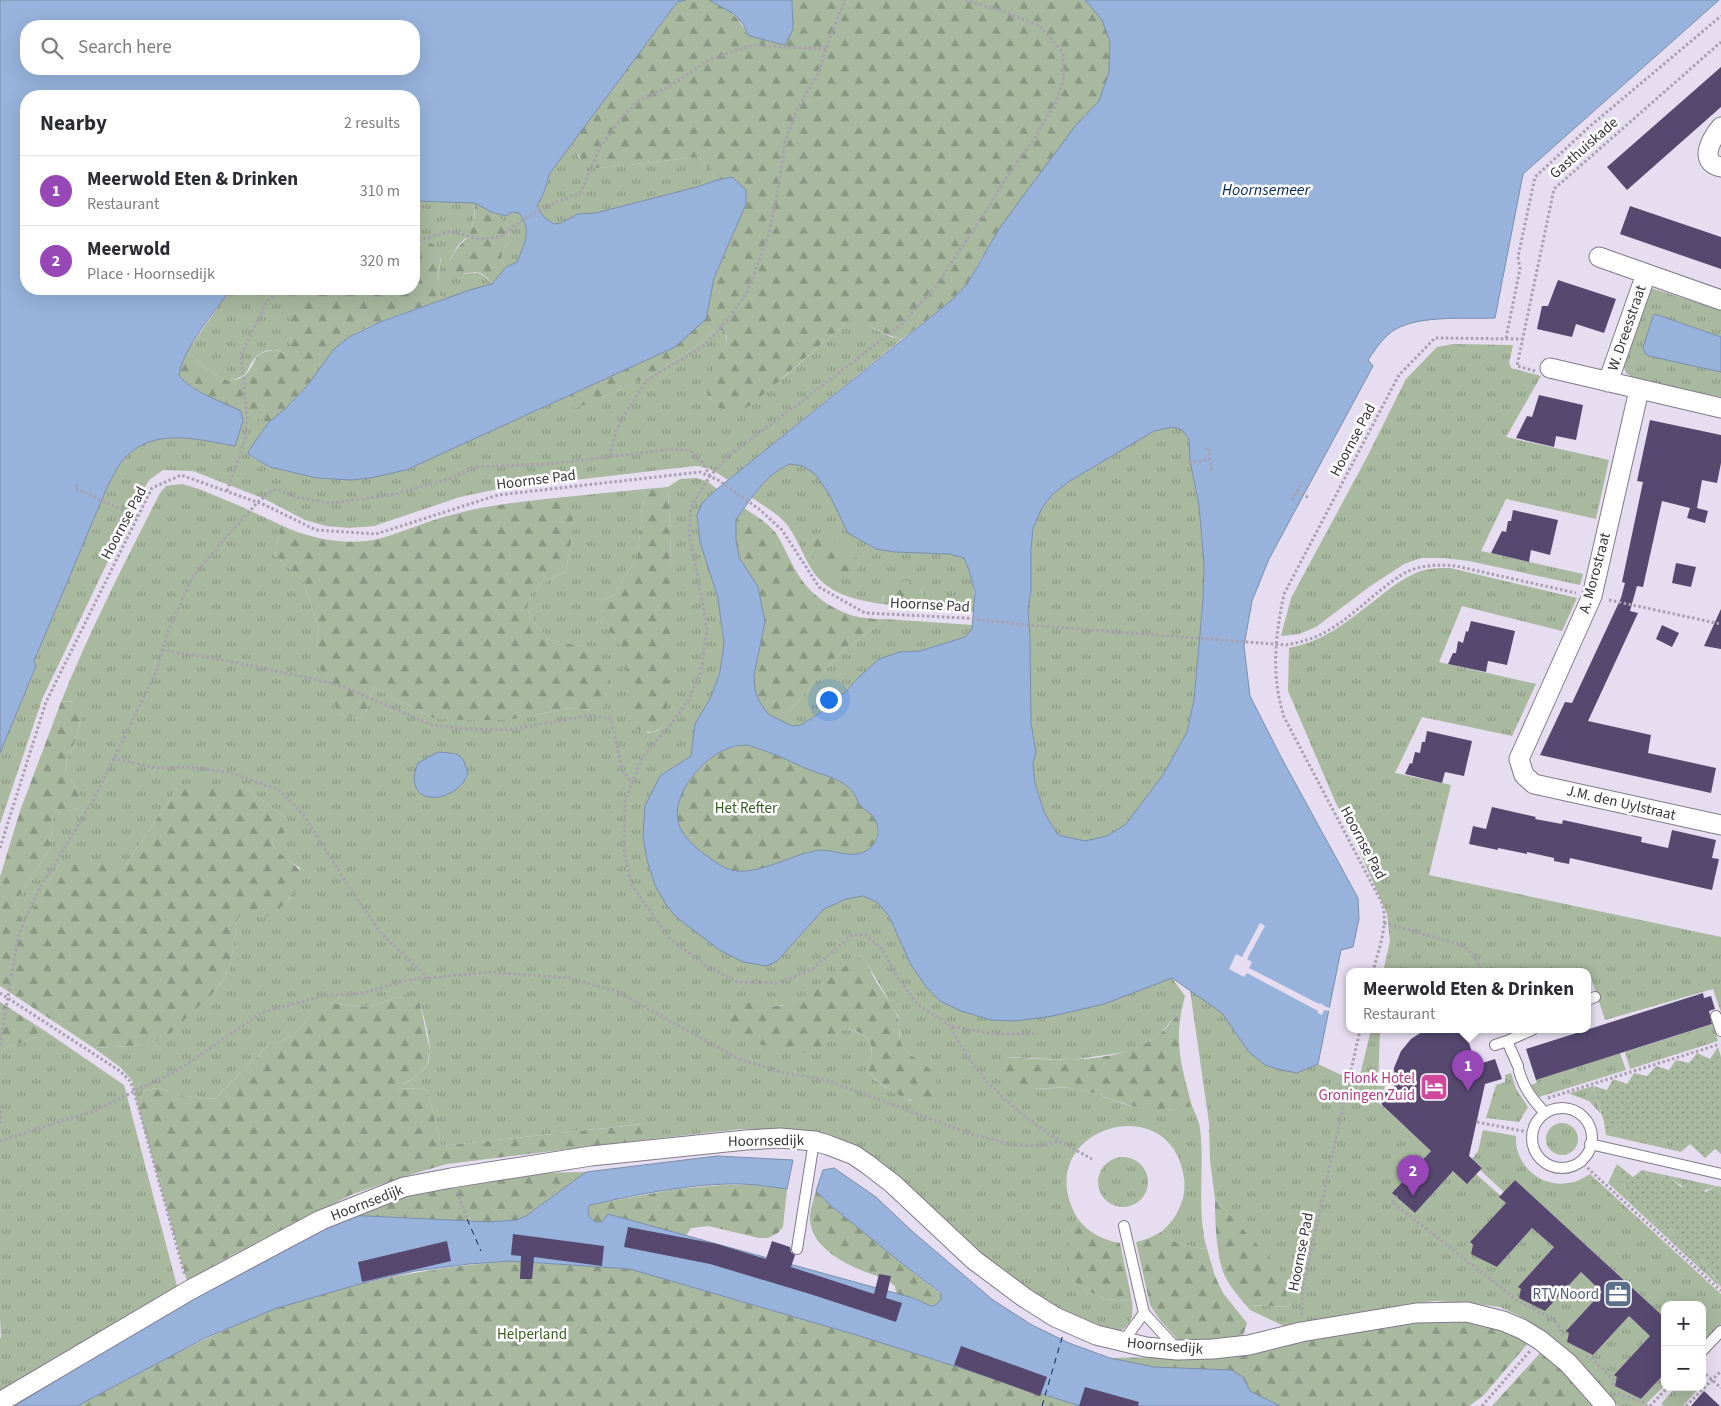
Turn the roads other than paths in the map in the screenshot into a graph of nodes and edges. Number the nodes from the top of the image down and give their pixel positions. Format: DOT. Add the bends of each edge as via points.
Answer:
graph roads {
  1 [pos="1721,127"];
  2 [pos="1721,167"];
  3 [pos="1599,257"];
  4 [pos="1646,274"];
  5 [pos="1721,300"];
  6 [pos="1550,368"];
  7 [pos="1608,382"];
  8 [pos="1639,390"];
  9 [pos="1721,408"];
  10 [pos="1524,775"];
  11 [pos="1721,826"];
  12 [pos="1716,1016"];
  13 [pos="1721,1031"];
  14 [pos="1525,1033"];
  15 [pos="1507,1041"];
  16 [pos="1495,1044"];
  17 [pos="1545,1113"];
  18 [pos="814,1141"];
  19 [pos="1590,1144"];
  20 [pos="1721,1174"];
  21 [pos="1124,1226"];
  22 [pos="798,1249"];
  23 [pos="1144,1313"];
  24 [pos="1721,1331"];
  25 [pos="1122,1343"];
  26 [pos="1706,1346"];
  27 [pos="1177,1350"];
  28 [pos="0,1402"];
  29 [pos="1606,1406"];
  1 -- 2 [label="street" via="1711,138 1707,154"];
  3 -- 4 [label="street"];
  4 -- 5 [label="street"];
  4 -- 7 [label="street, W. Dreesstraat"];
  6 -- 7 [label="street, W. Dreesstraat"];
  7 -- 8 [label="street, W. Dreesstraat"];
  8 -- 9 [label="street, W. Dreesstraat"];
  8 -- 10 [label="street, A. Morostraat" via="1592,596 1519,759"];
  10 -- 11 [label="street, J.M. den Uylstraat" via="1534,784"];
  12 -- 13 [label="lane"];
  14 -- 15 [label="lane"];
  15 -- 16 [label="lane"];
  15 -- 17 [label="lane" via="1522,1084"];
  17 -- 19 [label="lane" via="1556,1108 1575,1111 1588,1124"];
  17 -- 19 [label="lane" via="1532,1133 1533,1145 1544,1161 1553,1166 1572,1165 1588,1152"];
  18 -- 22 [label="lane"];
  18 -- 25 [label="street, Hoornsedijk" via="841,1150 874,1168 974,1260 1044,1311 1081,1330"];
  18 -- 28 [label="street, Hoornsedijk" via="746,1140 591,1156 404,1187 322,1220 190,1290"];
  19 -- 20 [label="lane"];
  21 -- 23 [label="lane"];
  23 -- 25 [label="lane"];
  23 -- 27 [label="lane"];
  24 -- 26 [label="lane"];
  25 -- 27 [label="street, Hoornsedijk"];
  27 -- 29 [label="street, Hoornsedijk" via="1249,1345 1301,1332 1416,1313 1467,1312 1503,1321 1540,1340 1568,1363"];
}
